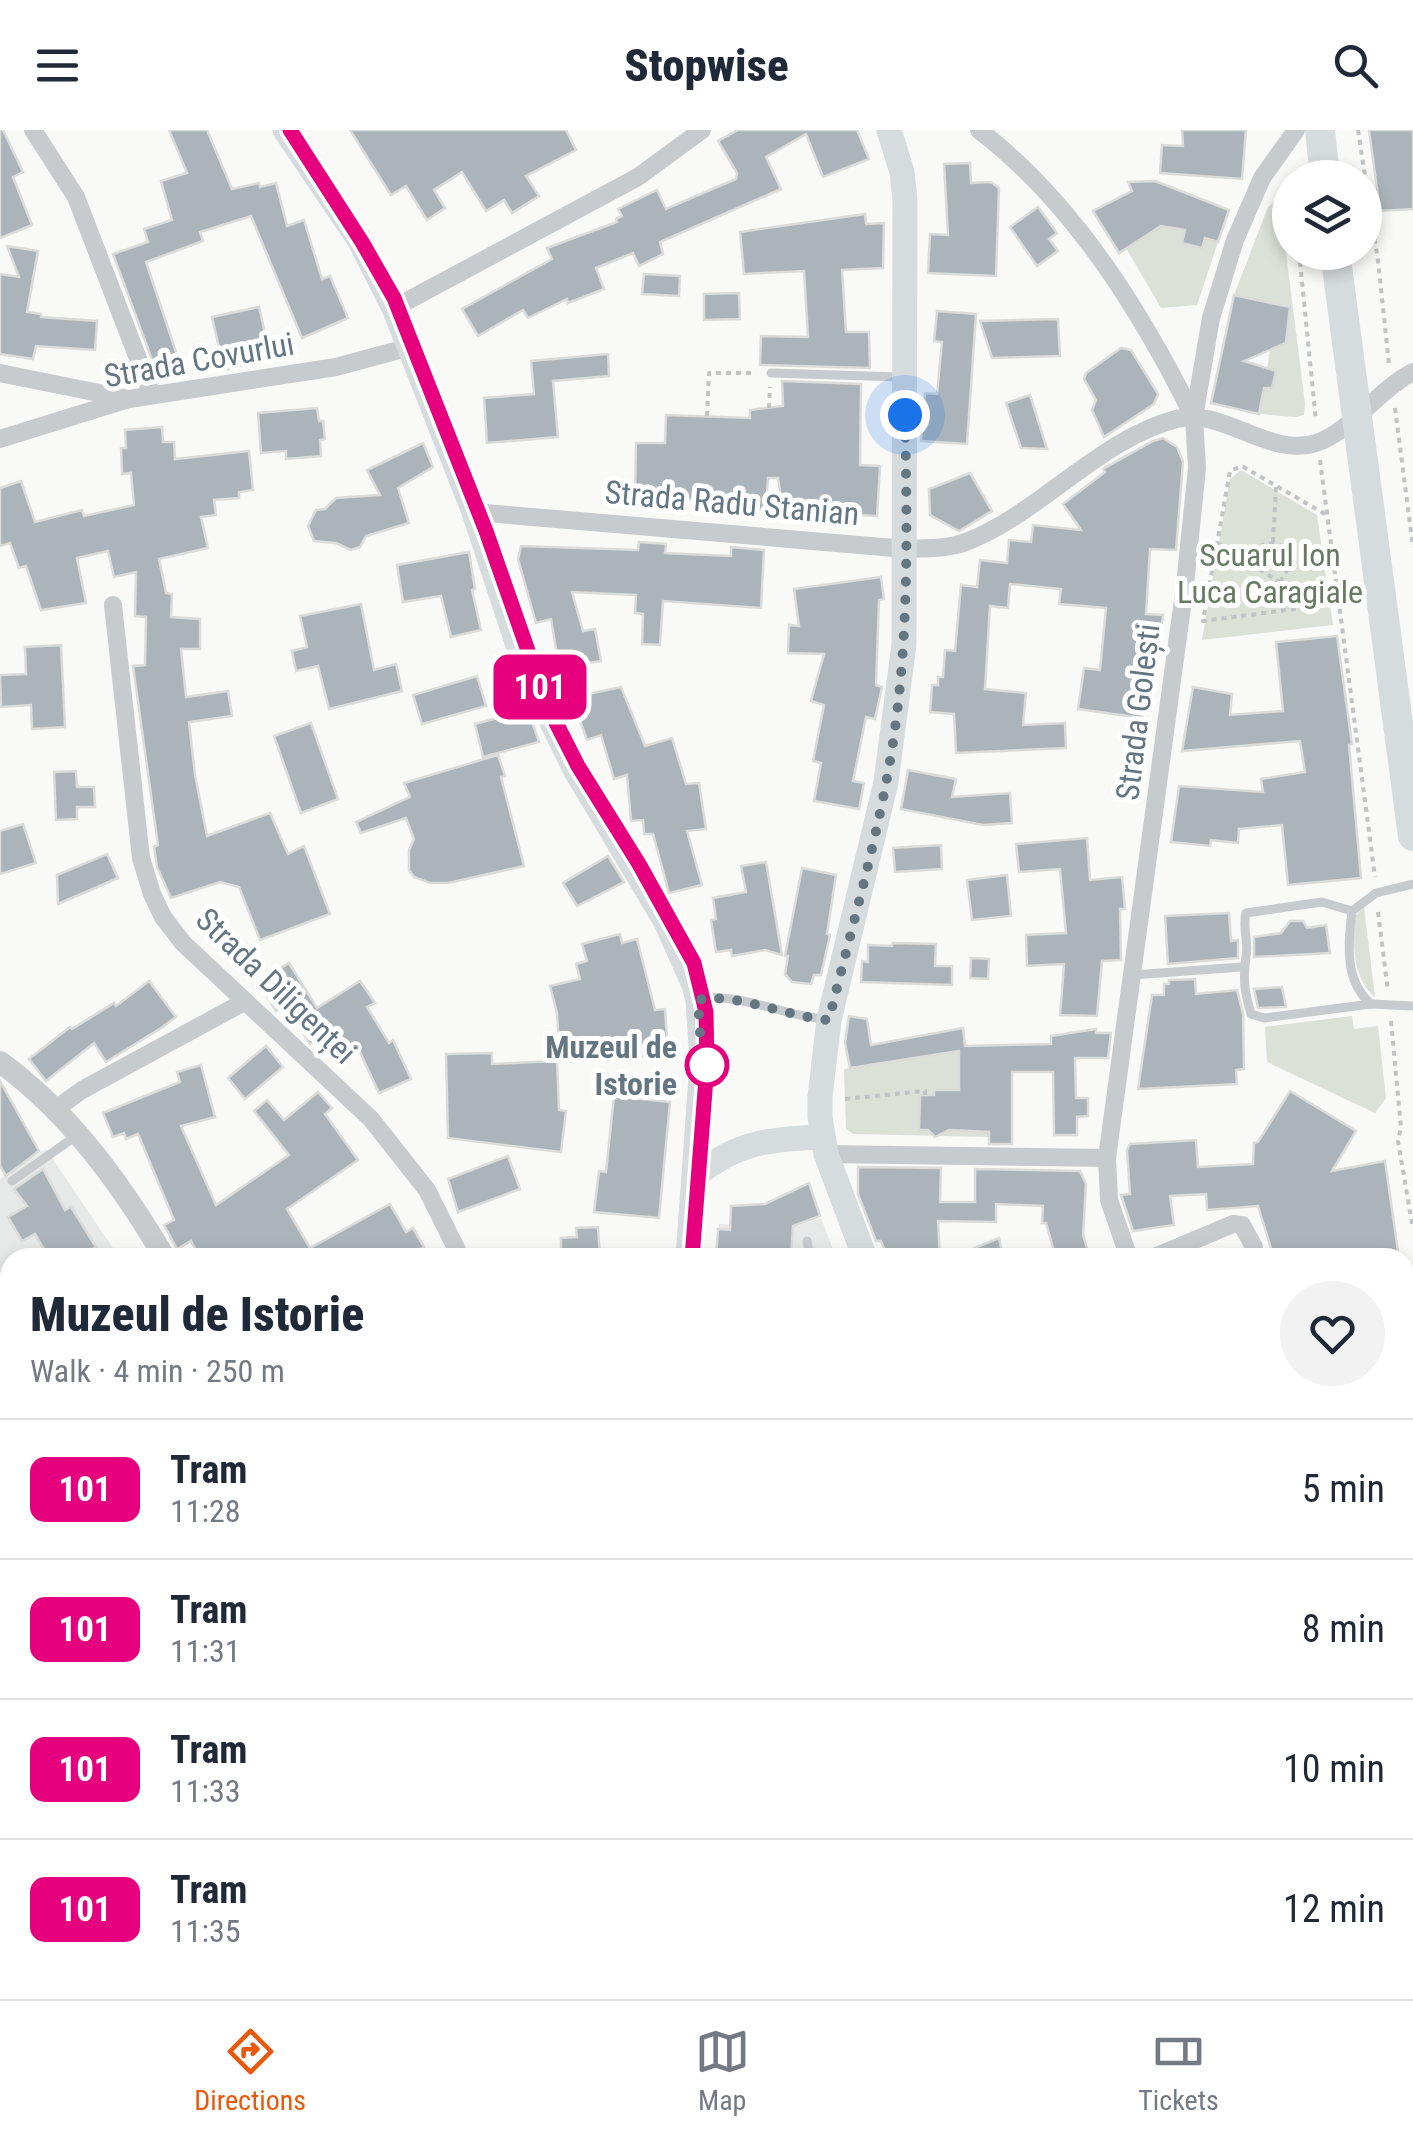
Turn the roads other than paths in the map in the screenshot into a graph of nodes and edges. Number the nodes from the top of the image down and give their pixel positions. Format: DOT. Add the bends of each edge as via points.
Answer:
graph roads {
  1 [pos="33,130"];
  2 [pos="285,130"];
  3 [pos="702,130"];
  4 [pos="889,130"];
  5 [pos="979,130"];
  6 [pos="1296,130"];
  7 [pos="1320,130"];
  8 [pos="1323,160"];
  9 [pos="1337,270"];
  10 [pos="394,308"];
  11 [pos="410,348"];
  12 [pos="1413,372"];
  13 [pos="0,373"];
  14 [pos="771,373"];
  15 [pos="904,377"];
  16 [pos="152,395"];
  17 [pos="129,399"];
  18 [pos="1194,416"];
  19 [pos="1357,416"];
  20 [pos="0,440"];
  21 [pos="474,512"];
  22 [pos="906,548"];
  23 [pos="113,606"];
  24 [pos="1413,836"];
  25 [pos="1413,884"];
  26 [pos="1352,911"];
  27 [pos="1241,967"];
  28 [pos="1133,976"];
  29 [pos="698,1000"];
  30 [pos="244,1002"];
  31 [pos="1370,1004"];
  32 [pos="1413,1006"];
  33 [pos="829,1020"];
  34 [pos="0,1062"];
  35 [pos="57,1108"];
  36 [pos="78,1135"];
  37 [pos="822,1136"];
  38 [pos="1107,1158"];
  39 [pos="695,1176"];
  40 [pos="12,1181"];
  41 [pos="807,1240"];
  42 [pos="159,1248"];
  43 [pos="456,1248"];
  44 [pos="689,1248"];
  45 [pos="808,1248"];
  46 [pos="861,1248"];
  47 [pos="1126,1248"];
  48 [pos="1175,1248"];
  49 [pos="1254,1248"];
  1 -- 16 [label="street" via="76,197"];
  2 -- 10 [label="main road" via="360,241"];
  3 -- 10 [label="street" via="638,177"];
  4 -- 15 [label="main road" via="905,200"];
  5 -- 18 [label="street" via="1056,204 1101,261"];
  6 -- 18 [label="street, Strada Golești" via="1262,178 1235,240 1211,318"];
  7 -- 8 [label="main road"];
  9 -- 19 [label="main road"];
  10 -- 11 [label="main road"];
  11 -- 16 [label="street, Strada Covurlui" via="336,367"];
  11 -- 21 [label="main road"];
  12 -- 19 [label="street" via="1392,382"];
  13 -- 17 [label="street"];
  14 -- 15 [label="lane"];
  15 -- 22 [label="main road"];
  16 -- 17 [label="street, Strada Covurlui"];
  17 -- 20 [label="street, Strada Covurlui"];
  18 -- 19 [label="street" via="1288,444 1318,443"];
  18 -- 22 [label="street, Strada Radu Stanian" via="1112,449 965,543"];
  18 -- 28 [label="street, Strada Golești" via="1195,494"];
  19 -- 24 [label="main road"];
  21 -- 22 [label="street, Strada Radu Stanian"];
  21 -- 29 [label="main road" via="538,692 576,771 674,936"];
  22 -- 33 [label="main road" via="896,722"];
  23 -- 30 [label="street, Strada Diligenței" via="142,858 152,894 183,943"];
  25 -- 26 [label="lane" via="1376,893"];
  26 -- 27 [label="lane" via="1322,902 1246,913"];
  26 -- 31 [label="lane" via="1351,970 1357,993"];
  27 -- 28 [label="lane"];
  27 -- 31 [label="lane" via="1257,1018"];
  28 -- 38 [label="street, Strada Golești"];
  29 -- 33 [label="lane" via="730,999"];
  29 -- 39 [label="main road" via="702,1063"];
  30 -- 35 [label="street"];
  30 -- 43 [label="street, Strada Diligenței" via="372,1120 426,1190"];
  31 -- 32 [label="lane"];
  33 -- 37 [label="main road"];
  34 -- 35 [label="street"];
  35 -- 36 [label="street"];
  36 -- 40 [label="lane"];
  36 -- 42 [label="street"];
  37 -- 38 [label="street"];
  37 -- 39 [label="main road" via="739,1147"];
  37 -- 46 [label="main road"];
  38 -- 47 [label="street, Strada Golești" via="1109,1200"];
  39 -- 44 [label="main road"];
  41 -- 45 [label="lane"];
  48 -- 49 [label="street" via="1238,1224"];
}
